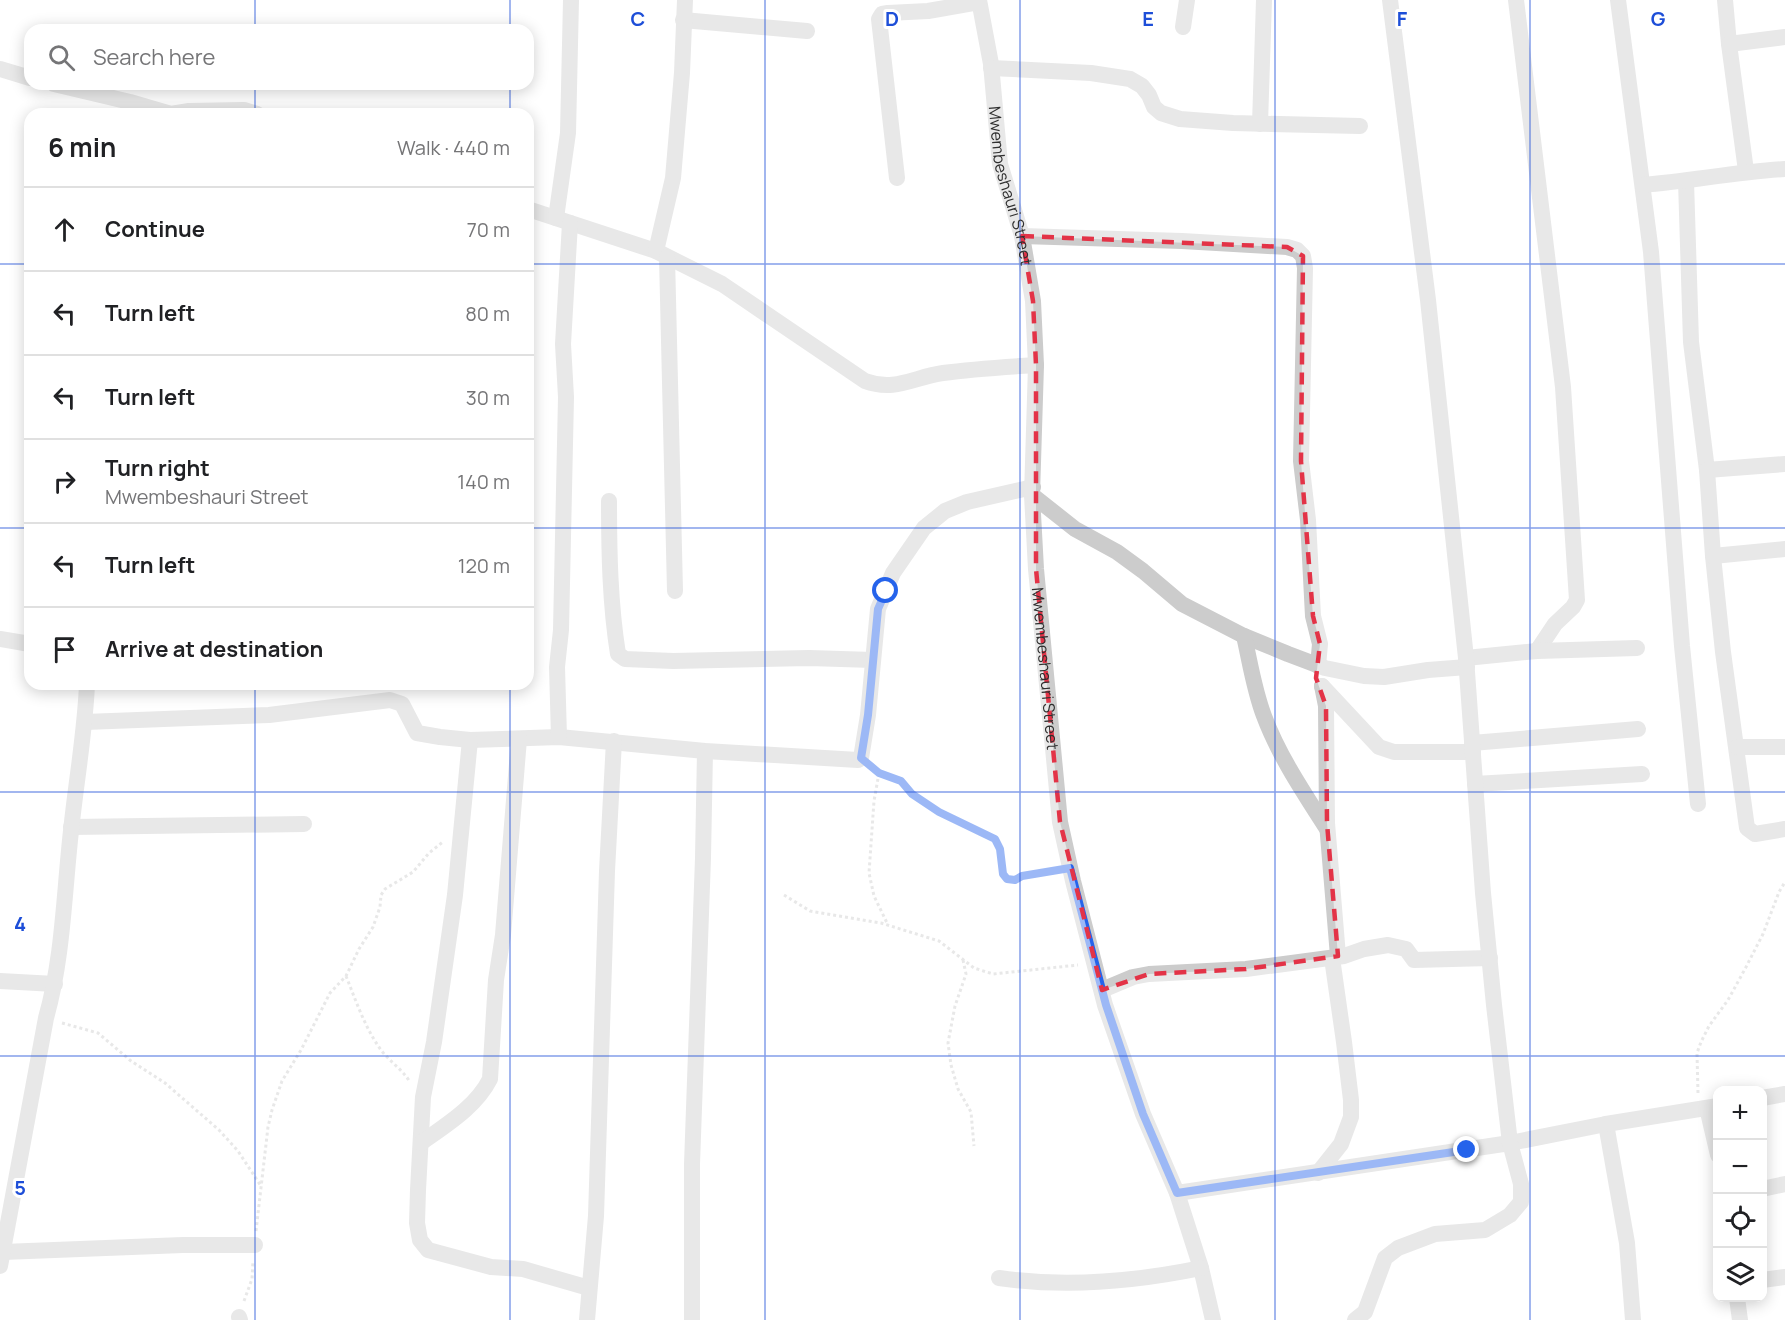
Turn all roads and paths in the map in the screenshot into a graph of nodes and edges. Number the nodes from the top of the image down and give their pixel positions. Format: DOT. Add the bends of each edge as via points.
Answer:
graph roads {
  1 [pos="571,0"];
  2 [pos="685,0"];
  3 [pos="1187,0"];
  4 [pos="1264,0"];
  5 [pos="1390,0"];
  6 [pos="1516,0"];
  7 [pos="1618,0"];
  8 [pos="1725,0"];
  9 [pos="979,1"];
  10 [pos="683,20"];
  11 [pos="1183,27"];
  12 [pos="807,31"];
  13 [pos="1785,37"];
  14 [pos="1729,44"];
  15 [pos="991,68"];
  16 [pos="0,69"];
  17 [pos="24,76"];
  18 [pos="79,90"];
  19 [pos="150,108"];
  20 [pos="1260,124"];
  21 [pos="1360,126"];
  22 [pos="1785,169"];
  23 [pos="1746,171"];
  24 [pos="897,178"];
  25 [pos="1686,181"];
  26 [pos="1643,185"];
  27 [pos="534,211"];
  28 [pos="563,221"];
  29 [pos="1022,236"];
  30 [pos="662,254"];
  31 [pos="1036,365"];
  32 [pos="1785,464"];
  33 [pos="1707,470"];
  34 [pos="1033,491"];
  35 [pos="609,501"];
  36 [pos="1785,549"];
  37 [pos="1713,556"];
  38 [pos="675,591"];
  39 [pos="1244,636"];
  40 [pos="0,639"];
  41 [pos="24,643"];
  42 [pos="1637,648"];
  43 [pos="1537,651"];
  44 [pos="873,660"];
  45 [pos="1466,662"];
  46 [pos="1312,663"];
  47 [pos="1322,686"];
  48 [pos="87,690"];
  49 [pos="85,722"];
  50 [pos="1638,729"];
  51 [pos="559,737"];
  52 [pos="519,739"];
  53 [pos="470,740"];
  54 [pos="614,741"];
  55 [pos="1473,747"];
  56 [pos="1737,747"];
  57 [pos="1785,747"];
  58 [pos="705,751"];
  59 [pos="861,758"];
  60 [pos="879,773"];
  61 [pos="1642,774"];
  62 [pos="1475,784"];
  63 [pos="1698,804"];
  64 [pos="304,824"];
  65 [pos="71,827"];
  66 [pos="1328,829"];
  67 [pos="1785,829"];
  68 [pos="462,831"];
  69 [pos="1070,868"];
  70 [pos="1785,882"];
  71 [pos="784,896"];
  72 [pos="888,925"];
  73 [pos="1335,957"];
  74 [pos="1490,958"];
  75 [pos="963,960"];
  76 [pos="1095,963"];
  77 [pos="346,976"];
  78 [pos="0,981"];
  79 [pos="55,984"];
  80 [pos="1102,990"];
  81 [pos="46,1018"];
  82 [pos="1785,1094"];
  83 [pos="1767,1097"];
  84 [pos="422,1108"];
  85 [pos="1707,1108"];
  86 [pos="1606,1124"];
  87 [pos="1714,1140"];
  88 [pos="421,1143"];
  89 [pos="1510,1143"];
  90 [pos="974,1146"];
  91 [pos="1318,1173"];
  92 [pos="1785,1184"];
  93 [pos="261,1186"];
  94 [pos="1767,1188"];
  95 [pos="1177,1193"];
  96 [pos="255,1245"];
  97 [pos="1,1259"];
  98 [pos="1201,1268"];
  99 [pos="1785,1277"];
  100 [pos="999,1278"];
  101 [pos="1767,1279"];
  102 [pos="589,1288"];
  103 [pos="1738,1302"];
  104 [pos="240,1319"];
  105 [pos="587,1320"];
  106 [pos="692,1320"];
  107 [pos="1213,1320"];
  108 [pos="1355,1320"];
  109 [pos="1634,1320"];
  110 [pos="1740,1320"];
  1 -- 28 [label="street"];
  2 -- 10 [label="street"];
  3 -- 11 [label="street"];
  4 -- 20 [label="street"];
  5 -- 45 [label="street" via="1428,300"];
  6 -- 43 [label="street" via="1563,387 1576,600"];
  7 -- 26 [label="street"];
  8 -- 14 [label="street"];
  9 -- 15 [label="street, Mwembeshauri Street"];
  9 -- 24 [label="street" via="928,11 882,14 879,19"];
  10 -- 12 [label="street"];
  10 -- 30 [label="street" via="673,178"];
  13 -- 14 [label="street"];
  14 -- 23 [label="street"];
  15 -- 20 [label="street" via="1113,75 1142,86 1161,113 1180,119"];
  15 -- 29 [label="street, Mwembeshauri Street" via="1000,164"];
  16 -- 17 [label="street"];
  18 -- 19 [label="street"];
  20 -- 21 [label="street"];
  22 -- 23 [label="street"];
  23 -- 25 [label="street"];
  25 -- 26 [label="street"];
  25 -- 33 [label="street" via="1691,342"];
  26 -- 63 [label="street"];
  27 -- 28 [label="street"];
  28 -- 30 [label="street"];
  28 -- 51 [label="street" via="566,398 557,667"];
  29 -- 31 [label="street, Mwembeshauri Street" via="1033,301"];
  29 -- 46 [label="street" via="1287,247 1303,256 1306,295 1301,461 1313,616 1320,644"];
  30 -- 31 [label="street" via="722,284 865,381 877,385 888,386 940,373"];
  30 -- 38 [label="street"];
  31 -- 34 [label="street, Mwembeshauri Street"];
  32 -- 33 [label="street"];
  33 -- 37 [label="street"];
  34 -- 39 [label="street" via="1075,529 1117,552 1182,604"];
  34 -- 44 [label="street" via="966,502 945,511 924,528 893,573 878,609"];
  34 -- 69 [label="street, Mwembeshauri Street" via="1036,569 1059,811"];
  35 -- 44 [label="street" via="615,635 618,654 625,659"];
  36 -- 37 [label="street"];
  37 -- 56 [label="street"];
  39 -- 46 [label="street"];
  39 -- 66 [label="street" via="1258,696 1275,742"];
  40 -- 41 [label="street"];
  42 -- 43 [label="street"];
  43 -- 45 [label="street"];
  44 -- 59 [label="street"];
  45 -- 46 [label="street" via="1384,677"];
  45 -- 55 [label="street"];
  46 -- 47 [label="street"];
  47 -- 55 [label="street" via="1379,747 1394,752"];
  47 -- 66 [label="street" via="1326,706"];
  48 -- 49 [label="street"];
  49 -- 53 [label="street" via="269,715 390,700 402,704 417,733"];
  49 -- 65 [label="street"];
  50 -- 55 [label="street"];
  51 -- 52 [label="street"];
  51 -- 54 [label="street"];
  52 -- 53 [label="street"];
  52 -- 88 [label="street" via="490,1079 484,1091 460,1114"];
  53 -- 68 [label="street"];
  54 -- 58 [label="street"];
  54 -- 102 [label="street" via="596,1216"];
  55 -- 62 [label="street"];
  56 -- 57 [label="street"];
  56 -- 67 [label="street" via="1747,828 1755,834"];
  58 -- 59 [label="street"];
  58 -- 106 [label="street" via="692,1164"];
  59 -- 60 [label="path"];
  60 -- 69 [label="path" via="901,781 912,794 939,812 995,839 1007,879"];
  60 -- 72 [label="path" via="869,873 874,896"];
  61 -- 62 [label="street"];
  62 -- 74 [label="street"];
  64 -- 65 [label="street"];
  65 -- 79 [label="street"];
  66 -- 73 [label="street"];
  68 -- 77 [label="path" via="439,844 413,872 385,888 373,927"];
  68 -- 84 [label="street" via="435,1042"];
  69 -- 76 [label="street, Mwembeshauri Street"];
  70 -- 85 [label="path" via="1745,969 1697,1053"];
  71 -- 72 [label="path" via="810,911"];
  72 -- 75 [label="path" via="939,940"];
  73 -- 74 [label="street" via="1388,945 1406,949 1414,960"];
  73 -- 80 [label="street" via="1246,969 1149,974"];
  73 -- 91 [label="street" via="1351,1118 1341,1144"];
  74 -- 89 [label="street"];
  75 -- 76 [label="path" via="993,974"];
  75 -- 90 [label="path" via="966,974 948,1043 958,1089 971,1112"];
  76 -- 80 [label="street, Mwembeshauri Street"];
  77 -- 84 [label="path" via="368,1027 382,1050 405,1073"];
  77 -- 93 [label="path" via="330,993 282,1081 272,1110"];
  78 -- 79 [label="street"];
  79 -- 81 [label="street"];
  80 -- 95 [label="street, Mwembeshauri Street" via="1143,1114"];
  81 -- 93 [label="path" via="98,1034 165,1083 219,1130"];
  81 -- 97 [label="street"];
  82 -- 83 [label="street"];
  84 -- 88 [label="street"];
  85 -- 86 [label="street"];
  85 -- 87 [label="street"];
  86 -- 89 [label="street"];
  86 -- 109 [label="street" via="1627,1243"];
  88 -- 102 [label="street" via="417,1223 420,1240 428,1250 491,1267 523,1269"];
  89 -- 91 [label="street"];
  89 -- 108 [label="street" via="1521,1184 1521,1202 1510,1215 1485,1230 1435,1234 1398,1248 1385,1258 1365,1312"];
  91 -- 95 [label="street"];
  92 -- 94 [label="street"];
  93 -- 96 [label="path"];
  95 -- 98 [label="street, Mwembeshauri Street"];
  96 -- 97 [label="street" via="183,1245"];
  96 -- 104 [label="path" via="252,1279"];
  98 -- 100 [label="street" via="1062,1284"];
  98 -- 107 [label="street, Mwembeshauri Street"];
  99 -- 101 [label="street"];
  102 -- 105 [label="street"];
  103 -- 110 [label="street"];
}
